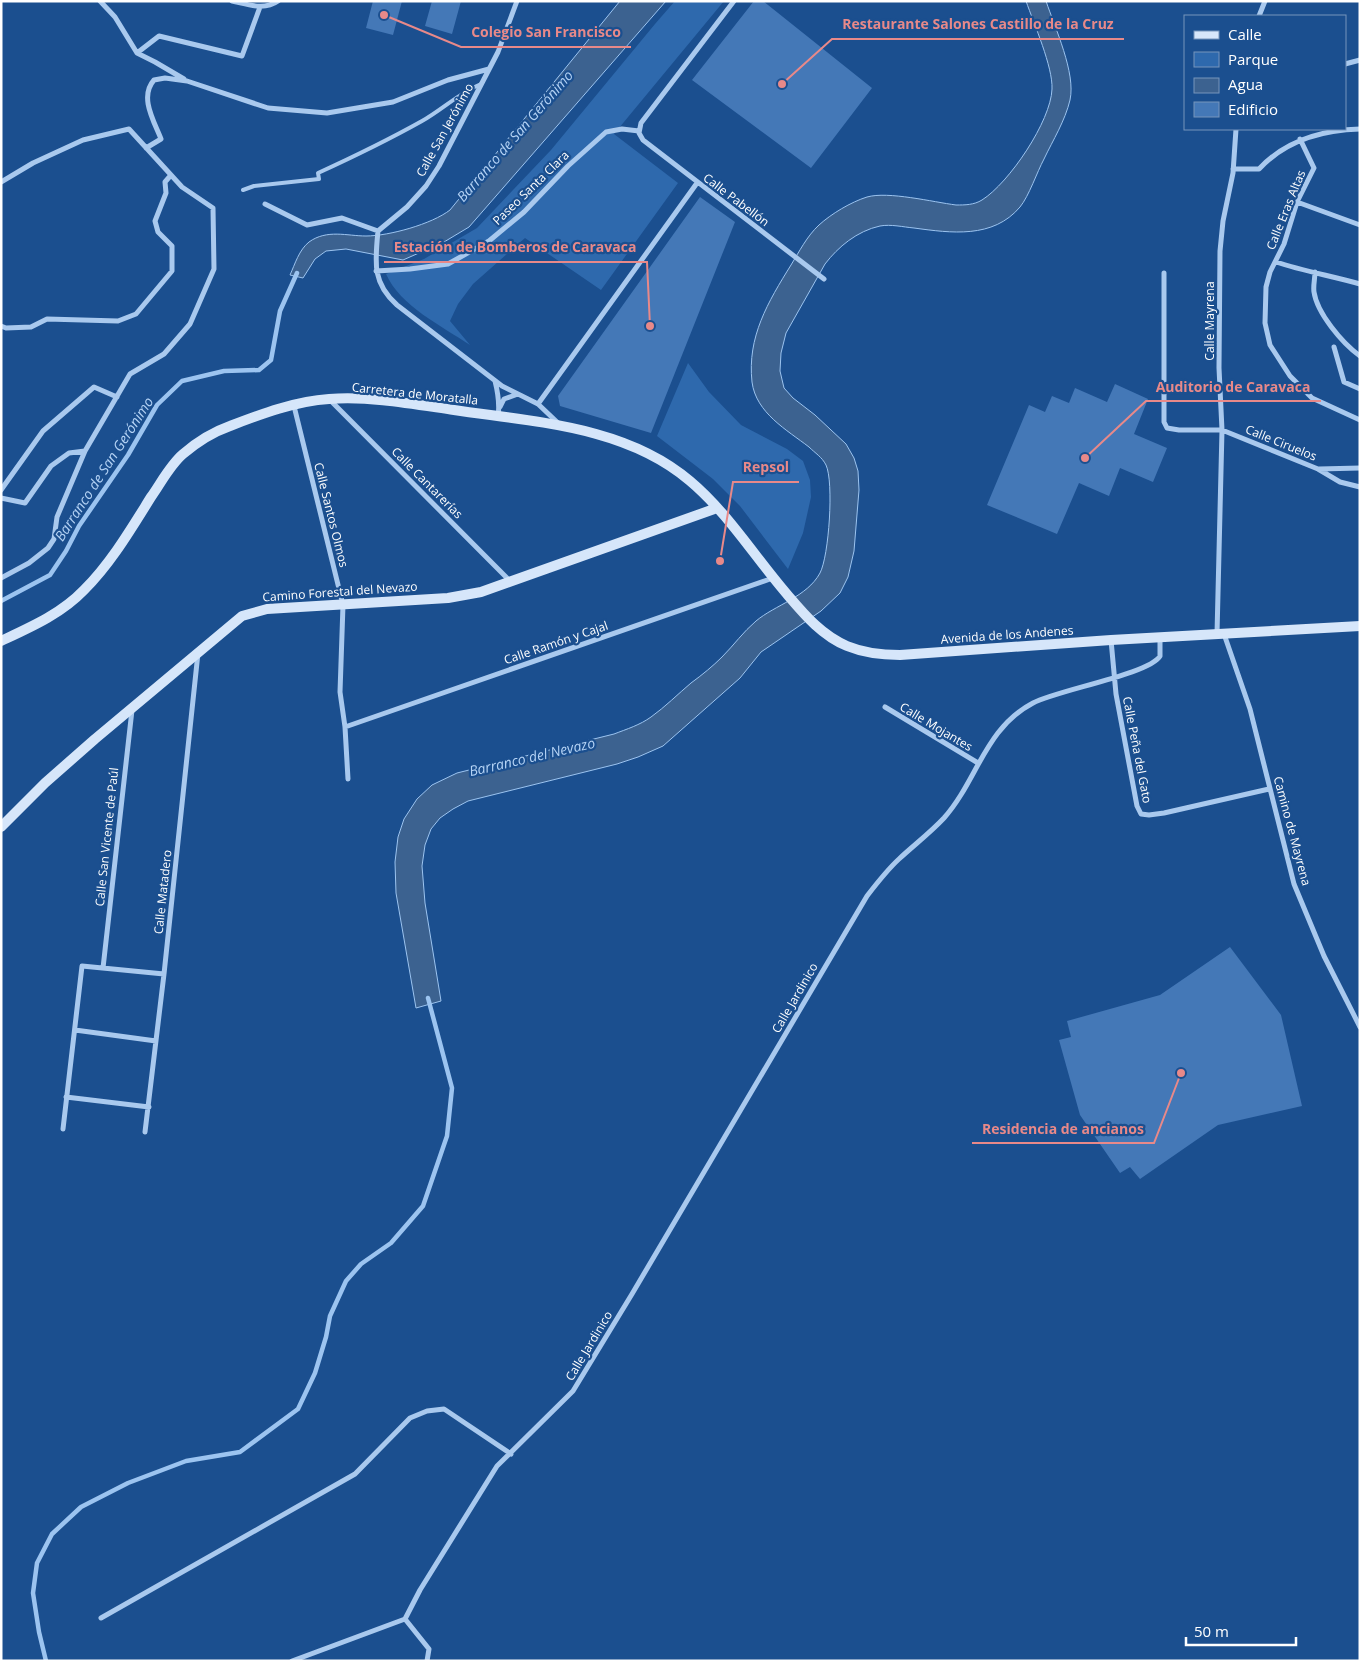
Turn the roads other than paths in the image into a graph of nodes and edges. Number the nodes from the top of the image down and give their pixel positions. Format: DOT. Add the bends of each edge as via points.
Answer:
graph roads {
  1 [pos="100,1"];
  2 [pos="232,1"];
  3 [pos="278,1"];
  4 [pos="517,1"];
  5 [pos="734,1"];
  6 [pos="1265,1"];
  7 [pos="260,7"];
  8 [pos="1259,15"];
  9 [pos="137,53"];
  10 [pos="1360,60"];
  11 [pos="1346,64"];
  12 [pos="490,69"];
  13 [pos="187,81"];
  14 [pos="481,84"];
  15 [pos="1360,129"];
  16 [pos="1236,130"];
  17 [pos="638,132"];
  18 [pos="1300,139"];
  19 [pos="146,148"];
  20 [pos="1233,169"];
  21 [pos="171,175"];
  22 [pos="1,182"];
  23 [pos="697,183"];
  24 [pos="242,190"];
  25 [pos="1297,202"];
  26 [pos="265,204"];
  27 [pos="1360,225"];
  28 [pos="378,233"];
  29 [pos="1276,262"];
  30 [pos="376,271"];
  31 [pos="1315,272"];
  32 [pos="1164,273"];
  33 [pos="824,279"];
  34 [pos="1360,284"];
  35 [pos="1,326"];
  36 [pos="1334,347"];
  37 [pos="1360,356"];
  38 [pos="495,381"];
  39 [pos="1360,389"];
  40 [pos="518,394"];
  41 [pos="117,397"];
  42 [pos="329,399"];
  43 [pos="538,404"];
  44 [pos="294,406"];
  45 [pos="499,412"];
  46 [pos="1360,420"];
  47 [pos="525,421"];
  48 [pos="561,426"];
  49 [pos="1222,430"];
  50 [pos="85,451"];
  51 [pos="1360,468"];
  52 [pos="1318,469"];
  53 [pos="1342,469"];
  54 [pos="1338,482"];
  55 [pos="1360,487"];
  56 [pos="1,490"];
  57 [pos="1,498"];
  58 [pos="717,508"];
  59 [pos="1,578"];
  60 [pos="773,578"];
  61 [pos="511,582"];
  62 [pos="343,605"];
  63 [pos="1360,626"];
  64 [pos="1220,634"];
  65 [pos="1160,637"];
  66 [pos="1111,640"];
  67 [pos="1,641"];
  68 [pos="198,653"];
  69 [pos="1114,677"];
  70 [pos="885,707"];
  71 [pos="132,708"];
  72 [pos="345,727"];
  73 [pos="978,763"];
  74 [pos="348,779"];
  75 [pos="1270,789"];
  76 [pos="1,827"];
  77 [pos="103,968"];
  78 [pos="164,974"];
  79 [pos="1360,1027"];
  80 [pos="75,1030"];
  81 [pos="156,1041"];
  82 [pos="66,1097"];
  83 [pos="149,1107"];
  84 [pos="63,1129"];
  85 [pos="145,1132"];
  86 [pos="511,1454"];
  87 [pos="101,1618"];
  88 [pos="405,1619"];
  89 [pos="292,1661"];
  90 [pos="428,1661"];
  1 -- 9 [label="street" via="115,17"];
  2 -- 7 [label="street"];
  3 -- 7 [label="street" via="271,6"];
  4 -- 12 [label="street, Calle San Jerónimo"];
  5 -- 17 [label="street" via="641,123"];
  6 -- 8 [label="street"];
  7 -- 9 [label="street" via="242,56 159,36"];
  9 -- 13 [label="street"];
  10 -- 11 [label="street"];
  12 -- 13 [label="street" via="448,80 393,102 327,113 268,108"];
  12 -- 14 [label="street, Calle San Jerónimo"];
  13 -- 19 [label="street" via="165,78 154,80 150,85 147,95 149,108 161,139"];
  14 -- 24 [label="lane" via="424,120 318,173 319,179"];
  14 -- 28 [label="street, Calle San Jerónimo" via="426,186"];
  15 -- 18 [label="street"];
  16 -- 20 [label="street, Calle Mayrena"];
  17 -- 23 [label="street, Calle Pabellón" via="643,140"];
  17 -- 30 [label="street, Paseo Santa Clara" via="606,132 517,218 489,241 448,264"];
  18 -- 20 [label="street" via="1282,148 1259,169"];
  18 -- 25 [label="street, Calle Eras Altas" via="1314,168"];
  19 -- 21 [label="street"];
  19 -- 22 [label="street" via="129,129 83,140"];
  20 -- 49 [label="street, Calle Mayrena" via="1220,251"];
  21 -- 35 [label="street" via="165,182 166,193 155,221 158,232 172,246 172,271 136,314 118,321 47,319 32,328"];
  21 -- 41 [label="street" via="182,187 213,208 214,270 190,324 164,354 130,374"];
  23 -- 33 [label="street, Calle Pabellón"];
  23 -- 43 [label="street"];
  25 -- 27 [label="street"];
  25 -- 29 [label="street, Calle Eras Altas"];
  26 -- 28 [label="street" via="307,225 342,218"];
  28 -- 30 [label="street"];
  29 -- 31 [label="street"];
  29 -- 46 [label="street, Calle Eras Altas" via="1266,287 1265,323 1270,345 1290,376 1312,398"];
  30 -- 38 [label="street" via="389,298"];
  31 -- 34 [label="street"];
  31 -- 37 [label="street" via="1313,291 1319,307 1332,329"];
  32 -- 49 [label="street" via="1164,422 1171,430"];
  36 -- 39 [label="street" via="1344,382"];
  38 -- 40 [label="street"];
  38 -- 45 [label="street"];
  40 -- 43 [label="street"];
  40 -- 45 [label="street" via="504,399"];
  41 -- 50 [label="street"];
  41 -- 56 [label="street" via="94,387 43,431"];
  42 -- 44 [label="main road, Carretera de Moratalla"];
  42 -- 45 [label="main road, Carretera de Moratalla" via="378,400"];
  42 -- 61 [label="street, Calle Cantarerías"];
  43 -- 47 [label="street" via="542,410 540,418"];
  43 -- 48 [label="street"];
  44 -- 62 [label="street, Calle Santos Olmos"];
  44 -- 67 [label="main road, Carretera de Moratalla" via="228,426 181,455 118,548 84,590 40,623"];
  45 -- 47 [label="main road, Carretera de Moratalla"];
  47 -- 48 [label="main road, Carretera de Moratalla"];
  48 -- 58 [label="main road, Carretera de Moratalla" via="617,441 651,456 690,480"];
  49 -- 52 [label="street, Calle Ciruelos"];
  49 -- 64 [label="street, Calle Mayrena"];
  50 -- 57 [label="street" via="69,453 51,466 25,504"];
  50 -- 59 [label="street" via="57,517 54,538 48,548"];
  51 -- 53 [label="street"];
  52 -- 53 [label="street"];
  52 -- 54 [label="street, Calle Ciruelos"];
  53 -- 54 [label="street" via="1336,473"];
  54 -- 55 [label="street, Calle Ciruelos"];
  58 -- 60 [label="main road, Avenida de los Andenes"];
  58 -- 61 [label="main road, Camino Forestal del Nevazo"];
  60 -- 66 [label="main road, Avenida de los Andenes" via="820,629 835,640 869,653 932,653"];
  60 -- 72 [label="street, Calle Ramón y Cajal"];
  61 -- 62 [label="main road, Camino Forestal del Nevazo" via="448,598"];
  62 -- 68 [label="main road, Camino Forestal del Nevazo" via="250,612 231,623"];
  62 -- 72 [label="street, Calle Santos Olmos" via="340,692"];
  63 -- 64 [label="main road, Avenida de los Andenes"];
  64 -- 65 [label="main road, Avenida de los Andenes"];
  64 -- 75 [label="street, Camino de Mayrena" via="1250,709"];
  65 -- 66 [label="main road, Avenida de los Andenes"];
  65 -- 69 [label="street, Calle Jardinico" via="1158,659"];
  66 -- 69 [label="street"];
  68 -- 71 [label="main road, Camino Forestal del Nevazo"];
  68 -- 78 [label="street, Calle Matadero"];
  69 -- 73 [label="street, Calle Jardinico" via="1043,698 1021,710 1002,728"];
  69 -- 75 [label="street, Calle Peña del Gato" via="1141,814 1164,813"];
  70 -- 73 [label="street, Calle Mojantes"];
  71 -- 76 [label="main road, Camino Forestal del Nevazo" via="45,783"];
  71 -- 77 [label="street, Calle San Vicente de Paúl"];
  72 -- 74 [label="street, Calle Santos Olmos"];
  73 -- 86 [label="street, Calle Jardinico" via="944,817 889,868 867,896 573,1391"];
  75 -- 79 [label="street, Camino de Mayrena" via="1294,884 1324,956"];
  77 -- 78 [label="street"];
  77 -- 80 [label="street" via="82,966"];
  78 -- 81 [label="street, Calle Matadero"];
  80 -- 81 [label="street"];
  80 -- 82 [label="street"];
  81 -- 83 [label="street, Calle Matadero"];
  82 -- 83 [label="street"];
  82 -- 84 [label="street"];
  83 -- 85 [label="street, Calle Matadero"];
  86 -- 87 [label="street" via="444,1410 427,1411 410,1418 354,1474"];
  86 -- 88 [label="street, Calle Jardinico" via="497,1466"];
  88 -- 89 [label="street"];
  88 -- 90 [label="street" via="429,1649"];
}
